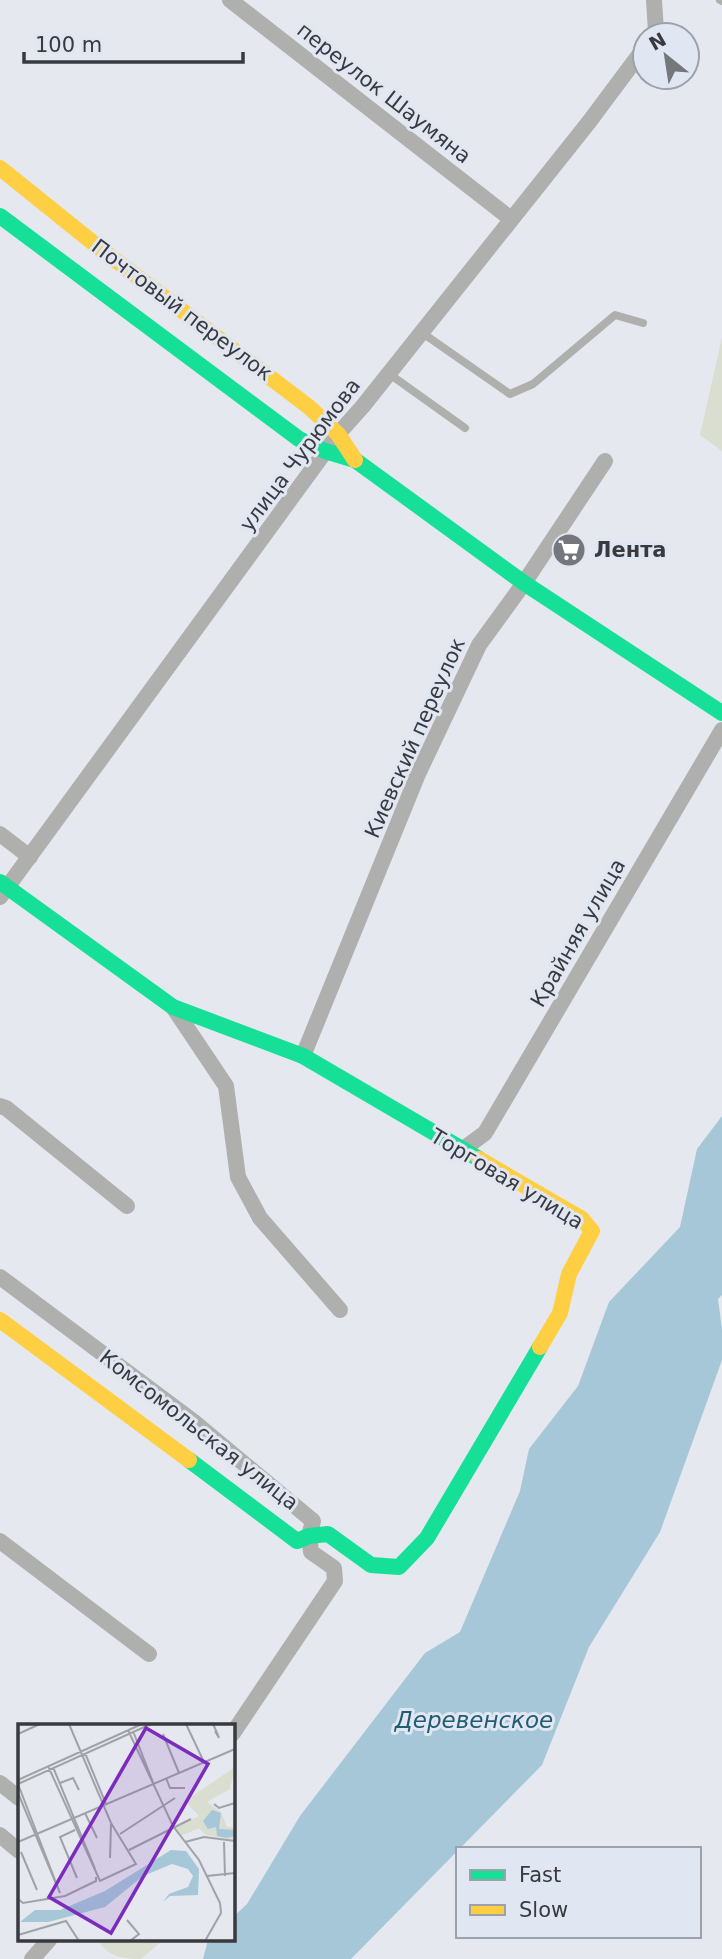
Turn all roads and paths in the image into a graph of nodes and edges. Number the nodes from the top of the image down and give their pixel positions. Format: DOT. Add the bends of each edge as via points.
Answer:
graph roads {
  1 [pos="230,0"];
  2 [pos="654,0"];
  3 [pos="655,21"];
  4 [pos="631,65"];
  5 [pos="0,168"];
  6 [pos="0,216"];
  7 [pos="512,219"];
  8 [pos="643,323"];
  9 [pos="421,332"];
  10 [pos="388,373"];
  11 [pos="465,428"];
  12 [pos="338,434"];
  13 [pos="325,451"];
  14 [pos="355,460"];
  15 [pos="605,461"];
  16 [pos="524,583"];
  17 [pos="722,713"];
  18 [pos="722,730"];
  19 [pos="0,834"];
  20 [pos="30,857"];
  21 [pos="2,889"];
  22 [pos="173,1007"];
  23 [pos="303,1056"];
  24 [pos="0,1106"];
  25 [pos="462,1150"];
  26 [pos="127,1206"];
  27 [pos="0,1277"];
  28 [pos="340,1310"];
  29 [pos="0,1320"];
  30 [pos="309,1536"];
  31 [pos="0,1541"];
  32 [pos="149,1654"];
  33 [pos="234,1732"];
  34 [pos="0,1783"];
  35 [pos="18,1797"];
  36 [pos="0,1835"];
  37 [pos="18,1850"];
  38 [pos="48,1941"];
  39 [pos="32,1959"];
  1 -- 7 [label="street, переулок Шаумяна"];
  2 -- 3 [label="street"];
  4 -- 7 [label="street, улица Чурюмова"];
  5 -- 12 [label="street, Почтовый переулок"];
  6 -- 13 [label="street, Почтовый переулок" via="299,439"];
  7 -- 9 [label="street, улица Чурюмова"];
  8 -- 9 [label="lane" via="615,315 533,384 510,394"];
  9 -- 10 [label="street, улица Чурюмова"];
  10 -- 11 [label="lane"];
  10 -- 12 [label="street, улица Чурюмова"];
  12 -- 13 [label="street, улица Чурюмова"];
  12 -- 14 [label="street, Почтовый переулок"];
  13 -- 14 [label="street, Почтовый переулок"];
  13 -- 20 [label="street, улица Чурюмова"];
  14 -- 16 [label="street, Почтовый переулок"];
  15 -- 16 [label="street, Киевский переулок"];
  16 -- 17 [label="street, Почтовый переулок"];
  16 -- 23 [label="street, Киевский переулок" via="479,645 423,762"];
  18 -- 25 [label="street, Крайняя улица" via="485,1133"];
  19 -- 20 [label="street"];
  20 -- 21 [label="street, улица Чурюмова"];
  21 -- 22 [label="street, Торговая улица" via="58,921"];
  22 -- 23 [label="street, Торговая улица"];
  22 -- 28 [label="street" via="226,1086 238,1177 260,1218"];
  23 -- 25 [label="street, Торговая улица"];
  24 -- 26 [label="street"];
  25 -- 30 [label="street, Торговая улица" via="582,1219 592,1231 569,1274 560,1313 427,1538 399,1567 370,1565 328,1534"];
  27 -- 30 [label="street, Комсомольская улица" via="194,1422 313,1521"];
  29 -- 30 [label="street, Комсомольская улица" via="297,1541"];
  30 -- 33 [label="street" via="311,1552 334,1567 335,1581"];
  31 -- 32 [label="street"];
  34 -- 35 [label="street"];
  36 -- 37 [label="street"];
  38 -- 39 [label="street"];
}
